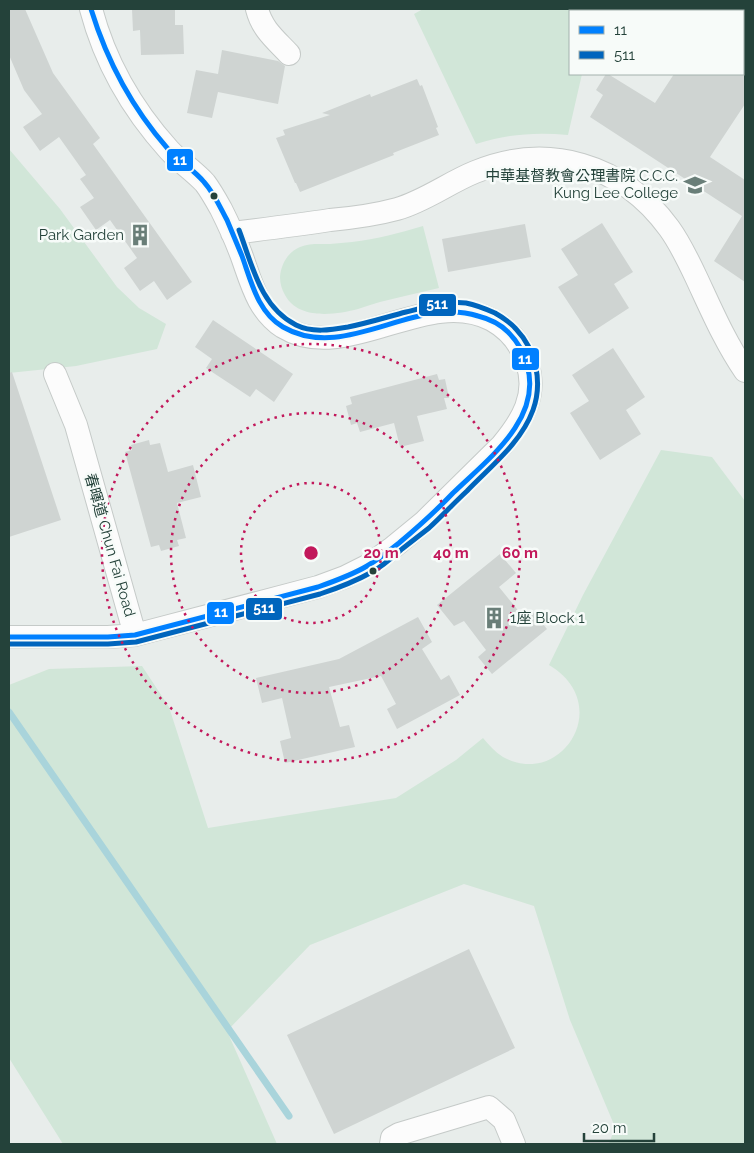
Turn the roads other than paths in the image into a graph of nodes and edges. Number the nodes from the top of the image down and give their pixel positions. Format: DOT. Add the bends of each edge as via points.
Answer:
graph roads {
  1 [pos="91,9"];
  2 [pos="257,9"];
  3 [pos="289,54"];
  4 [pos="232,233"];
  5 [pos="745,371"];
  6 [pos="55,374"];
  7 [pos="135,634"];
  8 [pos="9,637"];
  9 [pos="392,1144"];
  10 [pos="514,1144"];
  1 -- 4 [label="street, 春暉道 Chun Fai Road" via="109,60 134,106 169,150 205,184"];
  2 -- 3 [label="street" via="262,25"];
  4 -- 5 [label="street" via="398,209 472,173 505,162 538,158 572,162 608,174 656,212 677,240 721,332"];
  4 -- 7 [label="street, 春暉道 Chun Fai Road" via="262,307 292,332 331,338 442,312 478,314 500,325 518,342 529,368 530,396 521,420 502,445 424,522 369,565 318,587"];
  6 -- 7 [label="street, 春暉道 Chun Fai Road" via="76,425"];
  7 -- 8 [label="street"];
  9 -- 10 [label="street" via="392,1138 399,1134 489,1107 504,1120"];
}
